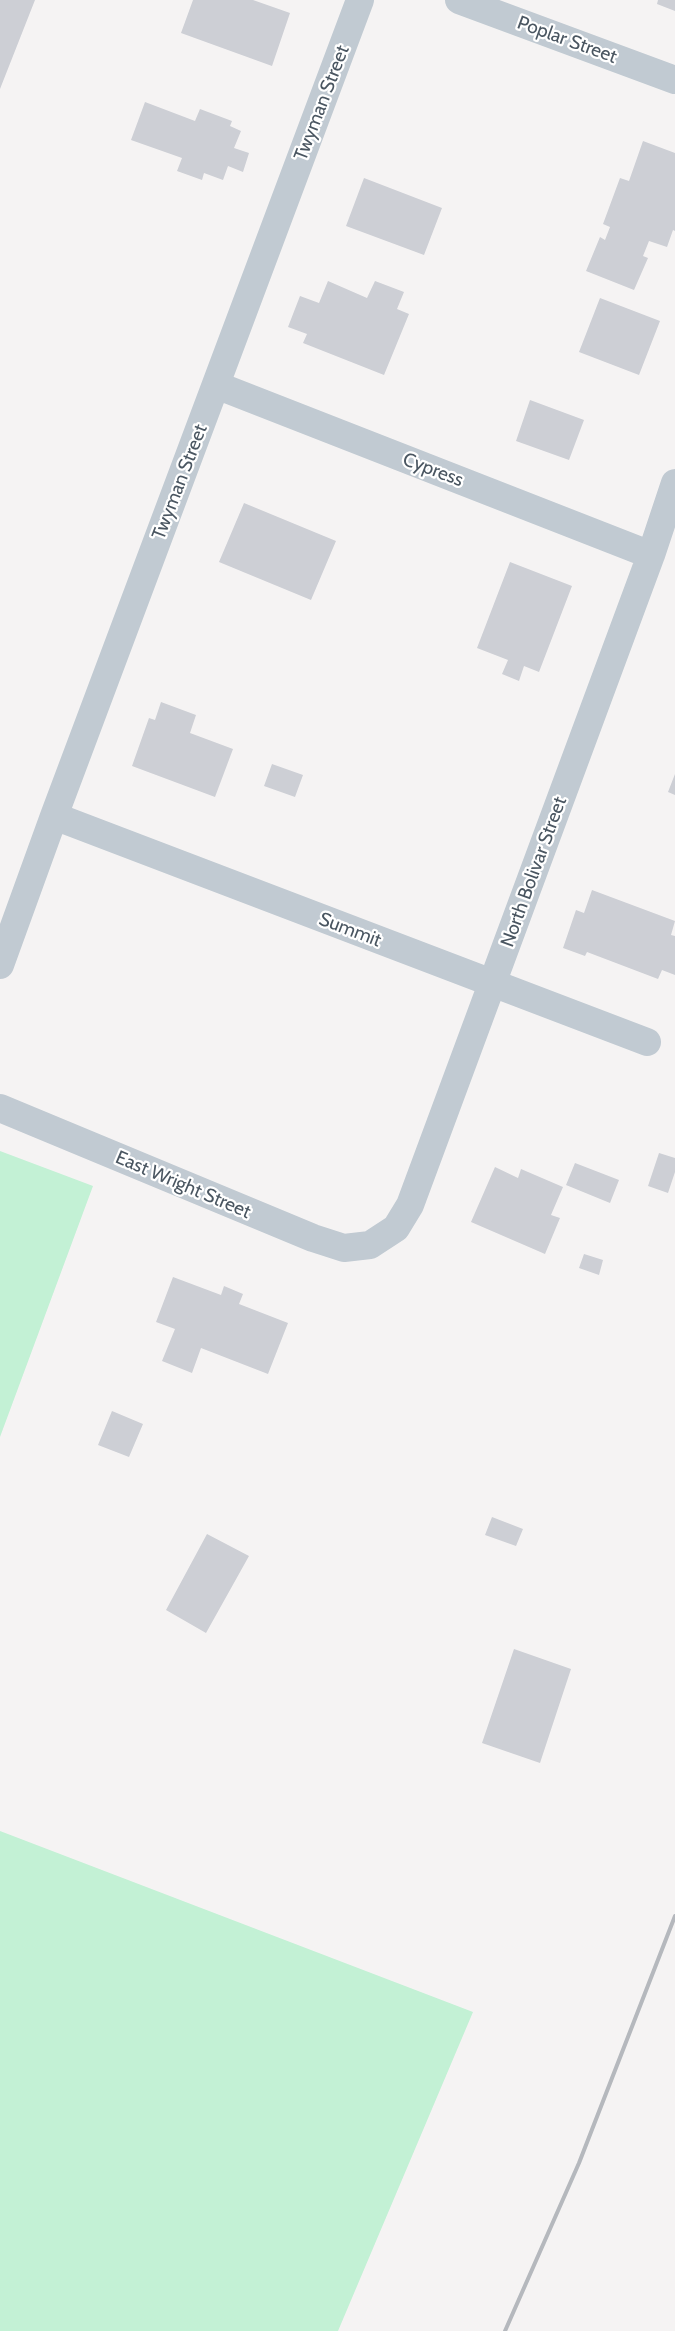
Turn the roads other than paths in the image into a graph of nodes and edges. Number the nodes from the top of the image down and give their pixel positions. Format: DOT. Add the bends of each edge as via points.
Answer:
graph roads {
  1 [pos="360,0"];
  2 [pos="459,0"];
  3 [pos="675,80"];
  4 [pos="216,385"];
  5 [pos="675,483"];
  6 [pos="651,555"];
  7 [pos="54,816"];
  8 [pos="0,965"];
  9 [pos="492,984"];
  10 [pos="647,1042"];
  11 [pos="0,1108"];
  12 [pos="370,1245"];
  1 -- 4 [label="street, Twyman Street"];
  2 -- 3 [label="street, Poplar Street"];
  4 -- 6 [label="street, Cypress"];
  4 -- 7 [label="street, Twyman Street"];
  5 -- 6 [label="street, North Bolivar Street"];
  6 -- 9 [label="street, North Bolivar Street"];
  7 -- 8 [label="street, Twyman Street"];
  7 -- 9 [label="street, Summit"];
  9 -- 10 [label="street, Summit"];
  9 -- 12 [label="street, North Bolivar Street" via="410,1205 396,1228"];
  11 -- 12 [label="street, East Wright Street" via="313,1238 344,1248"];
}
